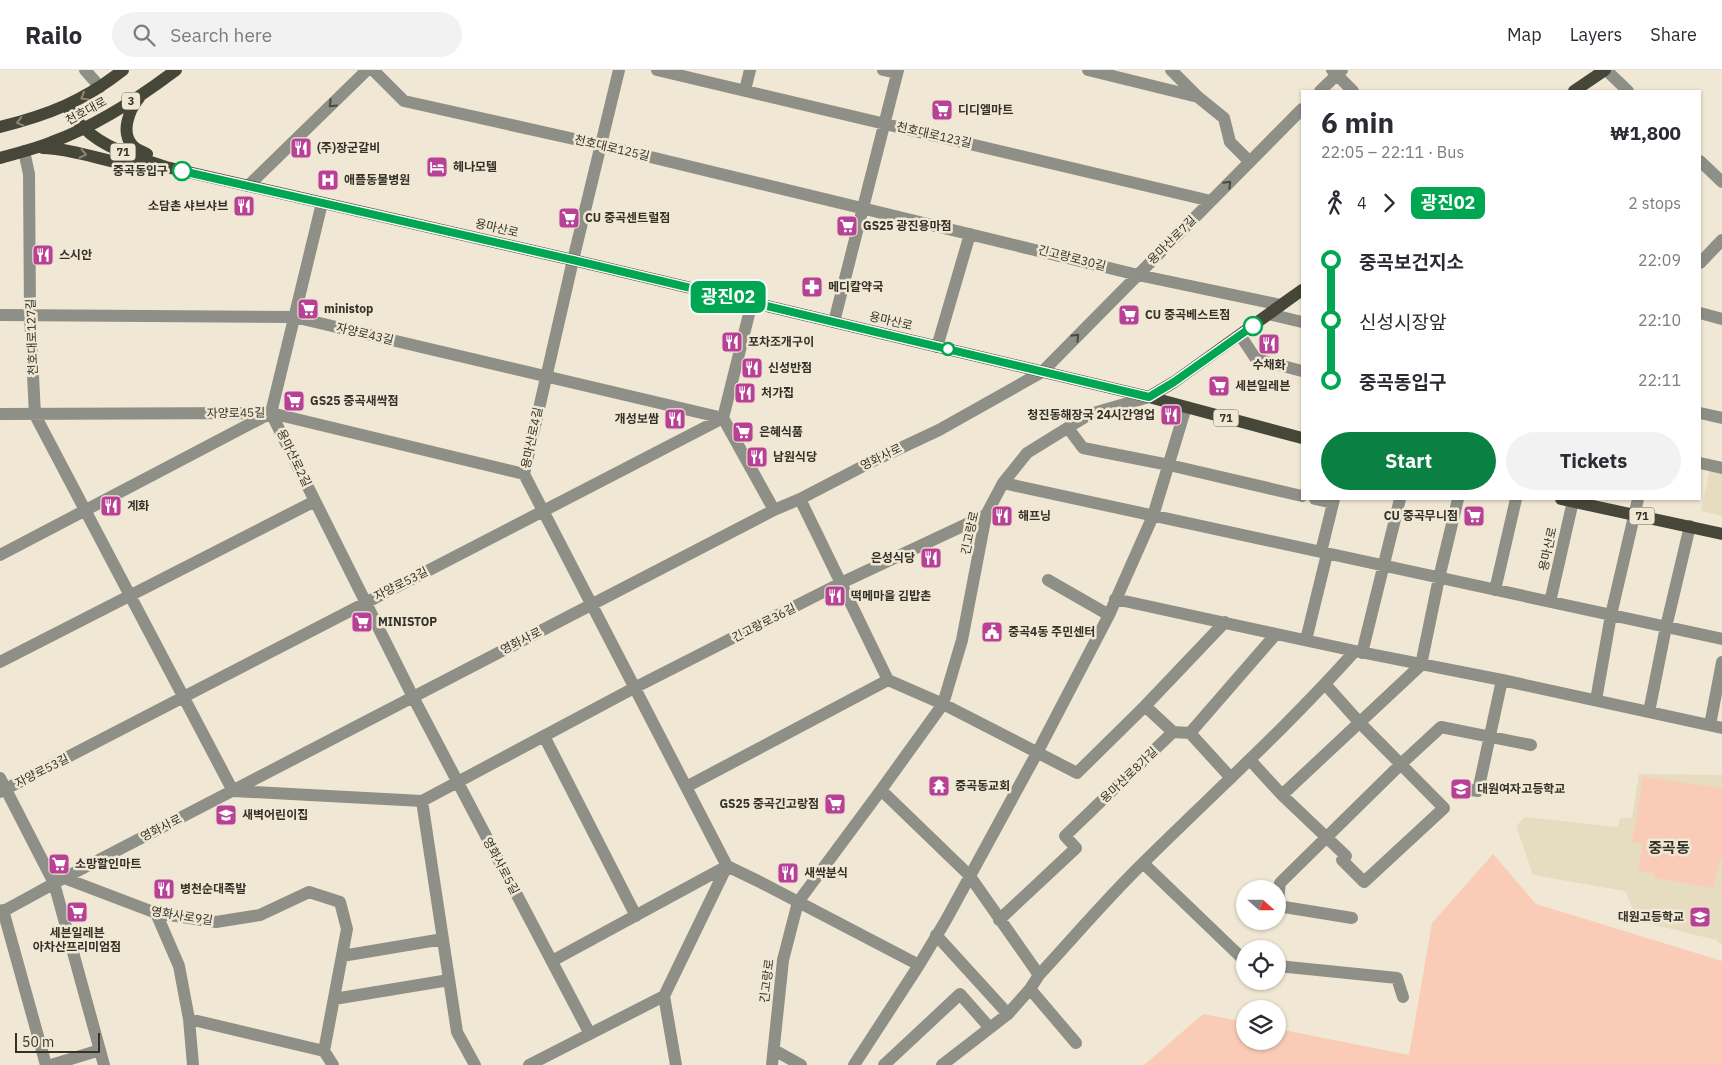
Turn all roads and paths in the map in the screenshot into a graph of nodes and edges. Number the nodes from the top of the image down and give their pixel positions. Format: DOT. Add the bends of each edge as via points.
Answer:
graph roads {
  1 [pos="85,70"];
  2 [pos="123,70"];
  3 [pos="176,70"];
  4 [pos="367,70"];
  5 [pos="373,70"];
  6 [pos="620,70"];
  7 [pos="657,70"];
  8 [pos="750,70"];
  9 [pos="883,70"];
  10 [pos="1088,70"];
  11 [pos="1172,70"];
  12 [pos="1605,70"];
  13 [pos="897,72"];
  14 [pos="1337,72"];
  15 [pos="100,87"];
  16 [pos="745,90"];
  17 [pos="1321,90"];
  18 [pos="1352,90"];
  19 [pos="1575,90"];
  20 [pos="1627,90"];
  21 [pos="142,94"];
  22 [pos="1198,97"];
  23 [pos="67,106"];
  24 [pos="1301,110"];
  25 [pos="884,123"];
  26 [pos="0,127"];
  27 [pos="84,128"];
  28 [pos="600,145"];
  29 [pos="30,149"];
  30 [pos="0,158"];
  31 [pos="1701,161"];
  32 [pos="1250,162"];
  33 [pos="166,167"];
  34 [pos="1722,182"];
  35 [pos="248,186"];
  36 [pos="1212,201"];
  37 [pos="322,203"];
  38 [pos="863,208"];
  39 [pos="970,234"];
  40 [pos="1722,240"];
  41 [pos="573,260"];
  42 [pos="1701,262"];
  43 [pos="1138,274"];
  44 [pos="1301,291"];
  45 [pos="752,302"];
  46 [pos="1282,305"];
  47 [pos="1701,313"];
  48 [pos="1268,314"];
  49 [pos="0,315"];
  50 [pos="30,315"];
  51 [pos="294,317"];
  52 [pos="1722,319"];
  53 [pos="834,322"];
  54 [pos="1301,322"];
  55 [pos="1240,335"];
  56 [pos="937,346"];
  57 [pos="1301,371"];
  58 [pos="1042,372"];
  59 [pos="546,377"];
  60 [pos="1149,397"];
  61 [pos="1186,407"];
  62 [pos="271,413"];
  63 [pos="1701,413"];
  64 [pos="0,414"];
  65 [pos="35,415"];
  66 [pos="723,418"];
  67 [pos="1722,418"];
  68 [pos="1068,428"];
  69 [pos="1301,438"];
  70 [pos="1701,463"];
  71 [pos="1168,465"];
  72 [pos="1722,468"];
  73 [pos="524,474"];
  74 [pos="1003,483"];
  75 [pos="1301,496"];
  76 [pos="800,499"];
  77 [pos="1400,500"];
  78 [pos="1458,500"];
  79 [pos="1516,500"];
  80 [pos="1567,500"];
  81 [pos="1638,500"];
  82 [pos="315,501"];
  83 [pos="1334,501"];
  84 [pos="774,510"];
  85 [pos="86,511"];
  86 [pos="543,511"];
  87 [pos="1634,514"];
  88 [pos="986,515"];
  89 [pos="1153,516"];
  90 [pos="1690,526"];
  91 [pos="1722,534"];
  92 [pos="1324,553"];
  93 [pos="0,555"];
  94 [pos="1382,566"];
  95 [pos="1439,578"];
  96 [pos="1048,580"];
  97 [pos="841,584"];
  98 [pos="1495,590"];
  99 [pos="131,596"];
  100 [pos="1115,598"];
  101 [pos="1550,602"];
  102 [pos="366,603"];
  103 [pos="591,605"];
  104 [pos="1109,615"];
  105 [pos="1611,615"];
  106 [pos="1225,622"];
  107 [pos="1666,627"];
  108 [pos="1276,634"];
  109 [pos="1722,639"];
  110 [pos="1306,640"];
  111 [pos="1359,652"];
  112 [pos="0,662"];
  113 [pos="1722,662"];
  114 [pos="1421,665"];
  115 [pos="888,680"];
  116 [pos="1502,680"];
  117 [pos="1325,684"];
  118 [pos="634,688"];
  119 [pos="184,697"];
  120 [pos="413,697"];
  121 [pos="1596,700"];
  122 [pos="943,704"];
  123 [pos="1145,706"];
  124 [pos="1649,712"];
  125 [pos="1359,722"];
  126 [pos="1716,726"];
  127 [pos="1173,732"];
  128 [pos="1190,733"];
  129 [pos="544,736"];
  130 [pos="1490,737"];
  131 [pos="1531,745"];
  132 [pos="1038,753"];
  133 [pos="1250,760"];
  134 [pos="1401,764"];
  135 [pos="1231,778"];
  136 [pos="457,782"];
  137 [pos="2,787"];
  138 [pos="686,787"];
  139 [pos="1462,789"];
  140 [pos="881,790"];
  141 [pos="233,791"];
  142 [pos="1282,795"];
  143 [pos="422,800"];
  144 [pos="1327,837"];
  145 [pos="1143,862"];
  146 [pos="727,866"];
  147 [pos="970,875"];
  148 [pos="59,880"];
  149 [pos="1283,880"];
  150 [pos="798,902"];
  151 [pos="1286,907"];
  152 [pos="1,912"];
  153 [pos="156,913"];
  154 [pos="636,916"];
  155 [pos="1352,918"];
  156 [pos="999,920"];
  157 [pos="936,935"];
  158 [pos="443,939"];
  159 [pos="1236,952"];
  160 [pos="342,956"];
  161 [pos="552,961"];
  162 [pos="919,965"];
  163 [pos="1286,967"];
  164 [pos="1039,975"];
  165 [pos="449,980"];
  166 [pos="1030,989"];
  167 [pos="664,996"];
  168 [pos="1403,997"];
  169 [pos="334,999"];
  170 [pos="1008,1014"];
  171 [pos="189,1019"];
  172 [pos="989,1027"];
  173 [pos="590,1034"];
  174 [pos="1076,1043"];
  175 [pos="100,1050"];
  176 [pos="774,1050"];
  177 [pos="324,1052"];
  178 [pos="876,1059"];
  179 [pos="535,1064"];
  180 [pos="46,1065"];
  181 [pos="51,1065"];
  182 [pos="104,1065"];
  183 [pos="193,1065"];
  184 [pos="333,1065"];
  185 [pos="475,1065"];
  186 [pos="676,1065"];
  187 [pos="772,1065"];
  188 [pos="801,1065"];
  189 [pos="854,1065"];
  190 [pos="942,1065"];
  1 -- 15 [label="street"];
  2 -- 15 [label="main road, 천호대로 / 3"];
  3 -- 21 [label="main road, 천호대로 / 3"];
  4 -- 35 [label="street, one-way"];
  5 -- 28 [label="street, 천호대로125길" via="404,101"];
  6 -- 28 [label="street, 용마산로4길"];
  7 -- 16 [label="street, 천호대로123길"];
  8 -- 16 [label="street"];
  9 -- 13 [label="street"];
  10 -- 22 [label="street"];
  11 -- 22 [label="street"];
  12 -- 19 [label="main road"];
  12 -- 20 [label="street"];
  13 -- 25 [label="street"];
  14 -- 17 [label="street"];
  14 -- 18 [label="street"];
  15 -- 23 [label="main road, 천호대로 / 3, one-way"];
  16 -- 25 [label="street, 천호대로123길"];
  21 -- 27 [label="main road, 천호대로 / 3"];
  21 -- 33 [label="main road" via="128,118 127,136 134,148"];
  22 -- 32 [label="street" via="1224,118 1230,142"];
  23 -- 26 [label="main road, 천호대로 / 3, one-way"];
  23 -- 27 [label="main road, 용마산로 / 71"];
  24 -- 32 [label="street, 용마산로7길"];
  25 -- 36 [label="street, 천호대로123길"];
  25 -- 38 [label="street"];
  27 -- 29 [label="main road, 천호대로 / 3"];
  27 -- 33 [label="main road, 용마산로 / 71" via="124,152"];
  28 -- 38 [label="street, 천호대로125길"];
  28 -- 41 [label="street, 용마산로4길"];
  29 -- 30 [label="main road, 천호대로 / 3"];
  29 -- 33 [label="main road, one-way" via="61,150 135,167"];
  29 -- 50 [label="street, 천호대로127길"];
  31 -- 34 [label="street"];
  36 -- 32 [label="street, 용마산로7길, one-way"];
  33 -- 35 [label="main road, 용마산로 / 71"];
  35 -- 37 [label="main road, 용마산로 / 71"];
  36 -- 43 [label="street, 용마산로7길"];
  37 -- 41 [label="main road, 용마산로 / 71"];
  37 -- 51 [label="street"];
  38 -- 39 [label="street, 긴고랑로30길"];
  38 -- 53 [label="street"];
  39 -- 43 [label="street, 긴고랑로30길"];
  39 -- 56 [label="street"];
  40 -- 42 [label="street"];
  41 -- 45 [label="main road, 용마산로 / 71"];
  41 -- 59 [label="street, 용마산로4길"];
  43 -- 46 [label="street, 긴고랑로30길"];
  58 -- 43 [label="street, 용마산로7길, one-way"];
  44 -- 46 [label="main road, 긴고랑로"];
  45 -- 53 [label="main road, 용마산로 / 71"];
  45 -- 66 [label="street"];
  46 -- 48 [label="main road, 긴고랑로"];
  47 -- 52 [label="street"];
  48 -- 54 [label="street"];
  48 -- 55 [label="main road, 긴고랑로"];
  49 -- 50 [label="street, 자양로43길"];
  50 -- 51 [label="street, 자양로43길"];
  50 -- 65 [label="street, 천호대로127길"];
  51 -- 59 [label="street, 자양로43길"];
  51 -- 62 [label="street"];
  53 -- 56 [label="main road, 용마산로 / 71"];
  55 -- 57 [label="street" via="1256,359"];
  55 -- 60 [label="main road, 긴고랑로"];
  56 -- 58 [label="main road, 용마산로 / 71"];
  58 -- 60 [label="main road, 용마산로 / 71"];
  58 -- 76 [label="street, 영화사로" via="939,430"];
  59 -- 66 [label="street, 자양로43길"];
  59 -- 73 [label="street, 용마산로4길"];
  60 -- 61 [label="main road, 용마산로 / 71"];
  60 -- 68 [label="street, 긴고랑로" via="1090,414"];
  61 -- 69 [label="main road, 용마산로 / 71"];
  61 -- 71 [label="street"];
  62 -- 65 [label="street, 자양로45길"];
  62 -- 73 [label="street, 자양로45길"];
  62 -- 82 [label="street, 용마산로2길"];
  62 -- 85 [label="street"];
  63 -- 67 [label="street"];
  64 -- 65 [label="street, 자양로45길"];
  65 -- 85 [label="street, 천호대로127길"];
  66 -- 84 [label="street"];
  66 -- 86 [label="street, 자양로53길"];
  68 -- 71 [label="street" via="1083,448"];
  68 -- 74 [label="street, 긴고랑로" via="1027,453"];
  70 -- 72 [label="street"];
  71 -- 75 [label="street"];
  71 -- 89 [label="street"];
  73 -- 86 [label="street, 용마산로4길"];
  74 -- 88 [label="street, 긴고랑로"];
  74 -- 89 [label="street"];
  76 -- 84 [label="street, 영화사로"];
  76 -- 97 [label="street"];
  77 -- 94 [label="street"];
  78 -- 95 [label="street"];
  79 -- 98 [label="street"];
  80 -- 87 [label="main road, 용마산로 / 71"];
  80 -- 101 [label="street, 용마산로"];
  81 -- 87 [label="street"];
  82 -- 99 [label="street"];
  82 -- 102 [label="street, 용마산로2길"];
  83 -- 92 [label="street"];
  84 -- 103 [label="street, 영화사로"];
  85 -- 93 [label="street"];
  85 -- 99 [label="street, 천호대로127길"];
  86 -- 102 [label="street, 자양로53길"];
  86 -- 103 [label="street, 용마산로4길"];
  87 -- 90 [label="main road, 용마산로 / 71"];
  87 -- 105 [label="street"];
  88 -- 97 [label="street, 긴고랑로36길"];
  88 -- 122 [label="street, 긴고랑로" via="962,640"];
  89 -- 92 [label="street"];
  89 -- 100 [label="street"];
  90 -- 91 [label="main road, 용마산로 / 71"];
  90 -- 107 [label="street"];
  92 -- 94 [label="street"];
  92 -- 110 [label="street"];
  94 -- 95 [label="street"];
  94 -- 111 [label="street"];
  95 -- 98 [label="street"];
  95 -- 114 [label="street"];
  96 -- 104 [label="street"];
  97 -- 115 [label="street"];
  97 -- 118 [label="street, 긴고랑로36길"];
  98 -- 101 [label="street"];
  99 -- 112 [label="street"];
  99 -- 119 [label="street, 천호대로127길"];
  100 -- 104 [label="street"];
  100 -- 106 [label="street"];
  101 -- 105 [label="street"];
  102 -- 119 [label="street, 자양로53길"];
  102 -- 120 [label="street, 용마산로2길"];
  103 -- 118 [label="street, 용마산로4길"];
  103 -- 120 [label="street, 영화사로"];
  104 -- 132 [label="street"];
  105 -- 107 [label="street"];
  105 -- 121 [label="street"];
  106 -- 108 [label="street"];
  106 -- 123 [label="street"];
  107 -- 109 [label="street"];
  107 -- 124 [label="street"];
  108 -- 110 [label="street"];
  108 -- 128 [label="street"];
  110 -- 111 [label="street"];
  111 -- 114 [label="street"];
  111 -- 117 [label="street"];
  113 -- 126 [label="street"];
  114 -- 116 [label="street"];
  114 -- 125 [label="street"];
  115 -- 122 [label="street"];
  115 -- 138 [label="street"];
  116 -- 121 [label="street"];
  116 -- 130 [label="street"];
  117 -- 125 [label="street"];
  117 -- 133 [label="street"];
  118 -- 129 [label="street, 긴고랑로36길"];
  118 -- 138 [label="street, 용마산로4길"];
  119 -- 137 [label="street, 자양로53길"];
  119 -- 141 [label="street, 천호대로127길"];
  120 -- 136 [label="street, 영화사로5길"];
  120 -- 141 [label="street, 영화사로"];
  121 -- 124 [label="street"];
  122 -- 132 [label="street"];
  122 -- 140 [label="street, 긴고랑로"];
  123 -- 127 [label="street"];
  123 -- 132 [label="street" via="1077,773"];
  124 -- 126 [label="street"];
  125 -- 134 [label="street"];
  125 -- 142 [label="street"];
  127 -- 128 [label="street"];
  127 -- 156 [label="street, 용마산로8가길" via="1065,836 1076,848"];
  128 -- 135 [label="street"];
  129 -- 136 [label="street, 긴고랑로36길"];
  129 -- 154 [label="street"];
  130 -- 131 [label="street"];
  130 -- 134 [label="street" via="1441,727"];
  130 -- 139 [label="street" via="1478,791"];
  132 -- 147 [label="street"];
  133 -- 135 [label="street"];
  133 -- 142 [label="street"];
  134 -- 144 [label="street"];
  134 -- 144 [label="street" via="1444,808 1364,882 1342,860 1346,856"];
  135 -- 145 [label="street"];
  136 -- 143 [label="street, 긴고랑로36길"];
  136 -- 161 [label="street, 영화사로5길"];
  137 -- 148 [label="street"];
  138 -- 146 [label="street, 용마산로4길"];
  140 -- 147 [label="street"];
  140 -- 150 [label="street, 긴고랑로"];
  141 -- 143 [label="street"];
  141 -- 148 [label="street, 영화사로"];
  142 -- 144 [label="street"];
  143 -- 158 [label="street"];
  144 -- 149 [label="street"];
  145 -- 159 [label="street"];
  145 -- 164 [label="street"];
  146 -- 150 [label="street"];
  146 -- 154 [label="street"];
  146 -- 167 [label="street"];
  147 -- 156 [label="street"];
  147 -- 157 [label="street"];
  148 -- 152 [label="street, 영화사로"];
  148 -- 153 [label="street, 영화사로9길"];
  148 -- 175 [label="street"];
  150 -- 162 [label="street"];
  150 -- 176 [label="street, 긴고랑로" via="783,960"];
  151 -- 155 [label="street"];
  152 -- 180 [label="street"];
  153 -- 160 [label="street, 영화사로9길" via="216,922 260,915 309,892 340,902 347,929"];
  153 -- 171 [label="street" via="179,966"];
  154 -- 161 [label="street"];
  156 -- 164 [label="street"];
  157 -- 162 [label="street"];
  157 -- 170 [label="street"];
  158 -- 160 [label="street"];
  158 -- 165 [label="street"];
  160 -- 169 [label="street, 영화사로9길"];
  161 -- 173 [label="street, 영화사로5길"];
  162 -- 178 [label="street"];
  163 -- 168 [label="street" via="1397,978"];
  164 -- 166 [label="street"];
  165 -- 169 [label="street"];
  165 -- 185 [label="street" via="456,1032"];
  166 -- 170 [label="street"];
  166 -- 174 [label="street"];
  167 -- 173 [label="street"];
  167 -- 186 [label="street"];
  169 -- 177 [label="street, 영화사로9길"];
  170 -- 172 [label="street"];
  171 -- 177 [label="street"];
  171 -- 183 [label="street"];
  172 -- 178 [label="street" via="960,994"];
  172 -- 190 [label="street"];
  173 -- 179 [label="street"];
  175 -- 181 [label="street"];
  175 -- 182 [label="street"];
  176 -- 187 [label="street, 긴고랑로"];
  176 -- 188 [label="street"];
  177 -- 184 [label="street"];
  178 -- 189 [label="street"];
}
